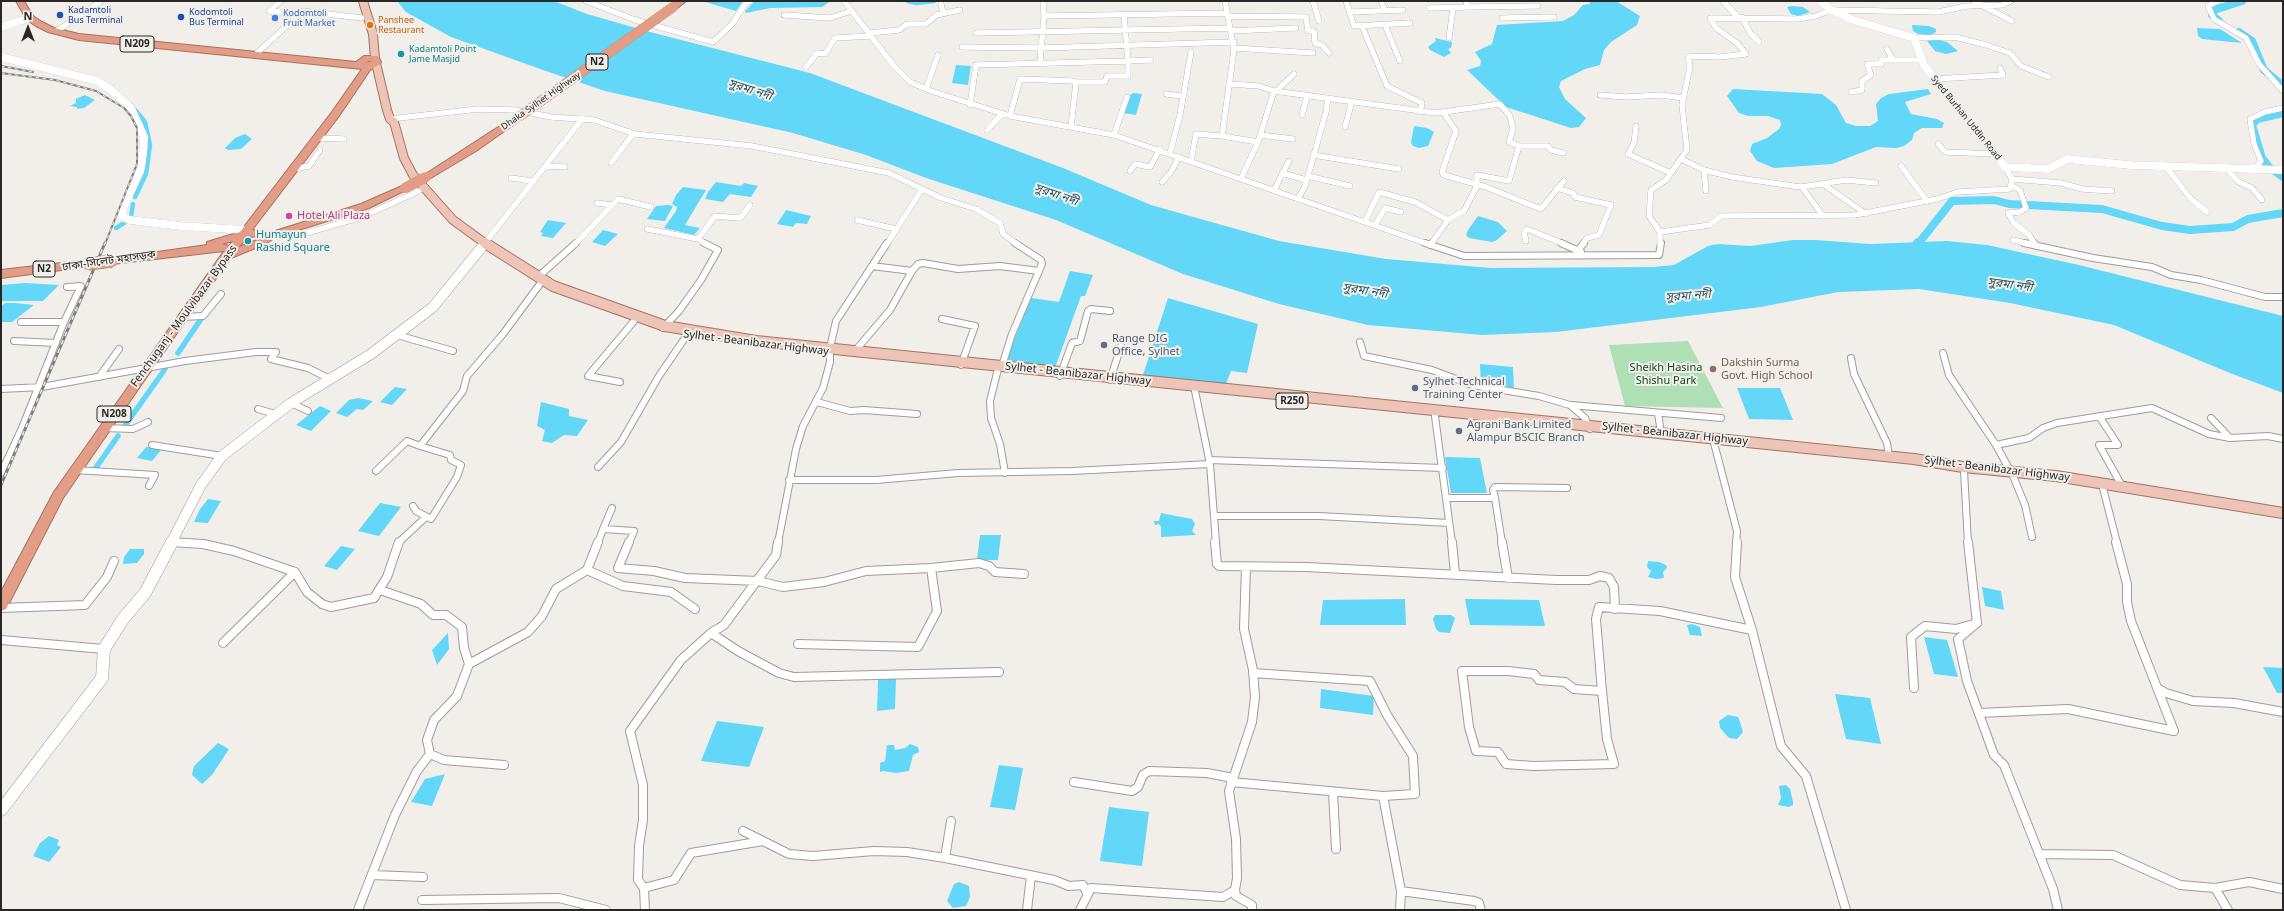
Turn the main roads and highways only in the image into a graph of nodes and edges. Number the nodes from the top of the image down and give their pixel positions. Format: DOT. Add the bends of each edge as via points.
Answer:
graph roads {
  1 [pos="20,1"];
  2 [pos="27,1"];
  3 [pos="357,1"];
  4 [pos="363,1"];
  5 [pos="682,1"];
  6 [pos="58,30"];
  7 [pos="217,51"];
  8 [pos="365,63"];
  9 [pos="377,74"];
  10 [pos="390,119"];
  11 [pos="405,188"];
  12 [pos="274,193"];
  13 [pos="245,232"];
  14 [pos="272,236"];
  15 [pos="482,245"];
  16 [pos="193,249"];
  17 [pos="229,255"];
  18 [pos="1,274"];
  19 [pos="539,280"];
  20 [pos="663,328"];
  21 [pos="831,350"];
  22 [pos="962,364"];
  23 [pos="1590,427"];
  24 [pos="2012,474"];
  25 [pos="2120,488"];
  26 [pos="2283,513"];
  27 [pos="2283,517"];
  28 [pos="1,605"];
  1 -- 6 [label="highway, N209" via="30,18 52,30"];
  2 -- 6 [label="highway, N209" via="38,18"];
  3 -- 8 [label="main road, R250" via="362,18"];
  4 -- 8 [label="main road, R250" via="373,34"];
  5 -- 11 [label="highway, Dhaka Sylhet Highway / N2, bridge" via="473,149"];
  6 -- 7 [label="highway, N209" via="92,39"];
  7 -- 8 [label="highway, N209"];
  7 -- 8 [label="highway, N209"];
  8 -- 9 [label="main road, R250"];
  8 -- 9 [label="main road" via="369,72"];
  8 -- 12 [label="highway" via="318,138"];
  8 -- 12 [label="highway" via="278,182"];
  9 -- 10 [label="main road, R250"];
  10 -- 15 [label="main road, Sylhet - Beanibazar Highway / R250" via="394,122 404,158 414,175 453,220"];
  10 -- 15 [label="main road, Sylhet - Beanibazar Highway / R250" via="388,124 397,156 419,191 443,217"];
  11 -- 14 [label="highway, ঢাকা-সিলেট মহাসড়ক / N2" via="365,206"];
  12 -- 13 [label="highway, Fenchuganj - Moulvibazar Bypass"];
  13 -- 14 [label="highway, ঢাকা-সিলেট মহাসড়ক / N2"];
  13 -- 16 [label="highway, ঢাকা-সিলেট মহাসড়ক / N2"];
  13 -- 17 [label="highway, Fenchuganj - Moulvibazar Bypass / N208"];
  14 -- 17 [label="highway, ঢাকা-সিলেট মহাসড়ক / N2"];
  15 -- 19 [label="main road, Sylhet - Beanibazar Highway / R250"];
  16 -- 17 [label="highway, ঢাকা-সিলেট মহাসড়ক / N2" via="226,248 229,249"];
  16 -- 18 [label="highway, ঢাকা-সিলেট মহাসড়ক / N2, bridge"];
  17 -- 28 [label="highway, Fenchuganj - Moulvibazar Bypass / N208" via="182,317 75,470 44,520"];
  19 -- 20 [label="main road, Sylhet - Beanibazar Highway / R250"];
  19 -- 20 [label="main road, Sylhet - Beanibazar Highway / R250" via="557,293 634,322"];
  20 -- 21 [label="main road, Sylhet - Beanibazar Highway / R250"];
  20 -- 21 [label="main road, Sylhet - Beanibazar Highway / R250" via="728,341"];
  21 -- 22 [label="main road, Sylhet - Beanibazar Highway / R250"];
  21 -- 22 [label="main road, Sylhet - Beanibazar Highway / R250"];
  22 -- 23 [label="main road, Sylhet - Beanibazar Highway / R250"];
  23 -- 24 [label="main road, Sylhet - Beanibazar Highway / R250" via="1714,443"];
  23 -- 24 [label="main road, Sylhet - Beanibazar Highway / R250" via="1889,457"];
  24 -- 25 [label="main road, Sylhet - Beanibazar Highway / R250" via="2104,488"];
  24 -- 25 [label="main road, Sylhet - Beanibazar Highway / R250" via="2056,476"];
  25 -- 26 [label="main road, Sylhet - Beanibazar Highway / R250"];
  25 -- 27 [label="main road, Sylhet - Beanibazar Highway / R250"];
}
